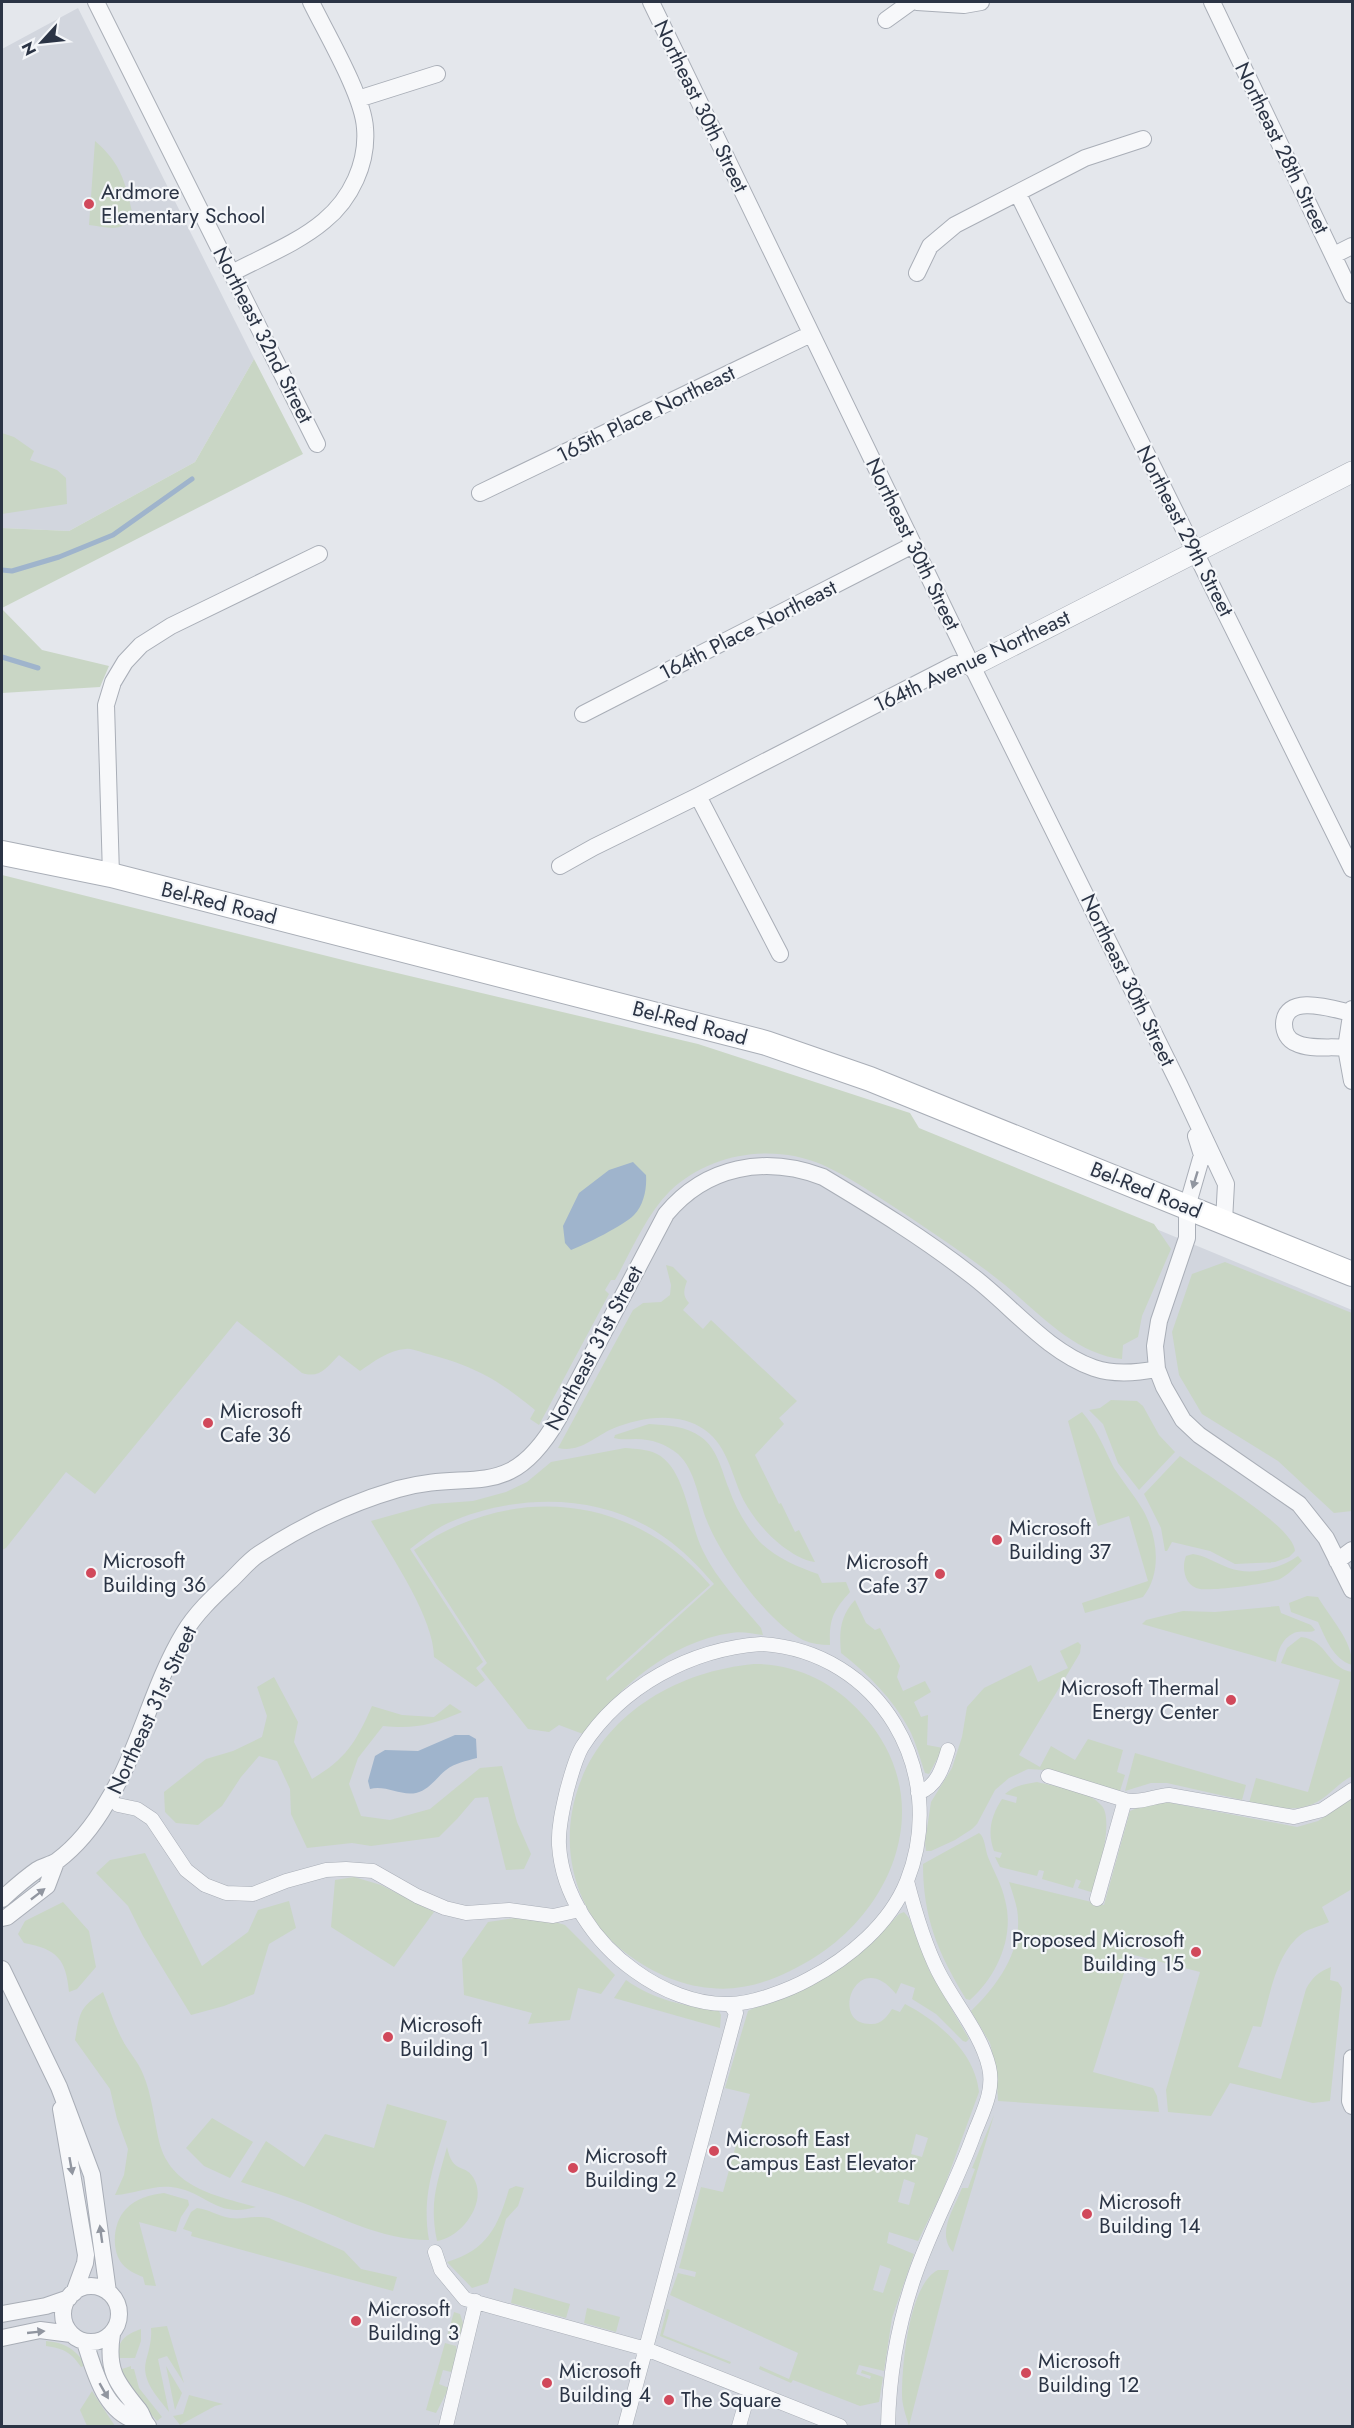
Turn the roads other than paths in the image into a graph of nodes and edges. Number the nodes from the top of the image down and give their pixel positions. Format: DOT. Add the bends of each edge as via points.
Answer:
graph roads {
  1 [pos="96,2"];
  2 [pos="311,2"];
  3 [pos="651,2"];
  4 [pos="911,2"];
  5 [pos="918,2"];
  6 [pos="981,2"];
  7 [pos="1212,2"];
  8 [pos="886,20"];
  9 [pos="437,74"];
  10 [pos="358,99"];
  11 [pos="1143,139"];
  12 [pos="1018,194"];
  13 [pos="1353,246"];
  14 [pos="1334,255"];
  15 [pos="232,273"];
  16 [pos="917,273"];
  17 [pos="1353,295"];
  18 [pos="811,334"];
  19 [pos="317,444"];
  20 [pos="1353,472"];
  21 [pos="480,493"];
  22 [pos="913,545"];
  23 [pos="1196,553"];
  24 [pos="319,554"];
  25 [pos="972,666"];
  26 [pos="584,714"];
  27 [pos="698,796"];
  28 [pos="2,853"];
  29 [pos="560,866"];
  30 [pos="1353,869"];
  31 [pos="111,875"];
  32 [pos="780,954"];
  33 [pos="1352,1011"];
  34 [pos="1346,1048"];
  35 [pos="1353,1081"];
  36 [pos="1179,1084"];
  37 [pos="1187,1207"];
  38 [pos="1224,1221"];
  39 [pos="1353,1274"];
  40 [pos="1157,1369"];
  41 [pos="1353,1550"];
  42 [pos="1337,1562"];
  43 [pos="1353,1590"];
  44 [pos="948,1750"];
  45 [pos="1048,1776"];
  46 [pos="1353,1790"];
  47 [pos="918,1793"];
  48 [pos="1125,1800"];
  49 [pos="118,1805"];
  50 [pos="56,1862"];
  51 [pos="907,1881"];
  52 [pos="2,1899"];
  53 [pos="1097,1899"];
  54 [pos="580,1910"];
  55 [pos="2,1918"];
  56 [pos="2,1969"];
  57 [pos="730,2004"];
  58 [pos="1353,2058"];
  59 [pos="59,2087"];
  60 [pos="1353,2106"];
  61 [pos="435,2252"];
  62 [pos="108,2292"];
  63 [pos="71,2295"];
  64 [pos="476,2301"];
  65 [pos="2,2314"];
  66 [pos="112,2334"];
  67 [pos="2,2338"];
  68 [pos="78,2338"];
  69 [pos="646,2349"];
  70 [pos="749,2391"];
  71 [pos="146,2424"];
  72 [pos="446,2427"];
  73 [pos="625,2427"];
  74 [pos="739,2427"];
  75 [pos="840,2427"];
  76 [pos="888,2427"];
  1 -- 15 [label="street, Northeast 32nd Street"];
  2 -- 10 [label="street"];
  3 -- 18 [label="street, Northeast 30th Street"];
  4 -- 8 [label="street"];
  5 -- 6 [label="street"];
  7 -- 14 [label="street, Northeast 28th Street"];
  9 -- 10 [label="street"];
  10 -- 15 [label="street" via="365,128 362,162 349,194 324,221"];
  11 -- 12 [label="street" via="1085,158"];
  12 -- 16 [label="street" via="955,225 930,246"];
  12 -- 23 [label="street, Northeast 29th Street"];
  13 -- 14 [label="street"];
  14 -- 17 [label="street, Northeast 28th Street"];
  15 -- 19 [label="street, Northeast 32nd Street"];
  18 -- 21 [label="street, 165th Place Northeast"];
  18 -- 22 [label="street, Northeast 30th Street"];
  20 -- 23 [label="street, 164th Avenue Northeast"];
  22 -- 25 [label="street, Northeast 30th Street"];
  22 -- 26 [label="street, 164th Place Northeast"];
  23 -- 25 [label="street, 164th Avenue Northeast"];
  23 -- 30 [label="street, Northeast 29th Street"];
  24 -- 31 [label="street" via="171,626 141,645 125,662 106,705"];
  25 -- 27 [label="street, 164th Avenue Northeast" via="955,664"];
  25 -- 36 [label="street, Northeast 30th Street"];
  27 -- 29 [label="street, 164th Avenue Northeast"];
  27 -- 32 [label="street"];
  28 -- 31 [label="main road, Bel-Red Road"];
  31 -- 37 [label="main road, Bel-Red Road" via="766,1043 870,1079"];
  33 -- 34 [label="street"];
  33 -- 34 [label="street" via="1303,1004 1291,1009 1284,1020 1286,1034 1296,1043"];
  34 -- 35 [label="street"];
  36 -- 37 [label="street, Northeast 30th Street, one-way" via="1202,1155"];
  36 -- 38 [label="street, Northeast 30th Street" via="1226,1184"];
  37 -- 38 [label="main road, Bel-Red Road"];
  37 -- 40 [label="street, Northeast 30th Street" via="1187,1238 1159,1321"];
  38 -- 39 [label="main road, Bel-Red Road"];
  40 -- 42 [label="street" via="1183,1420 1198,1435 1299,1504 1323,1534"];
  40 -- 50 [label="street, Northeast 31st Street" via="1134,1374 1096,1368 1075,1359 970,1274 823,1177 783,1166 740,1167 709,1178 684,1195 666,1215 568,1401 527,1459 509,1472 485,1480 396,1490 306,1526 256,1556 212,1598 184,1631 107,1803 80,1839"];
  41 -- 42 [label="street"];
  42 -- 43 [label="street"];
  44 -- 47 [label="street" via="938,1776"];
  45 -- 48 [label="street"];
  46 -- 48 [label="street" via="1322,1810 1294,1816 1169,1795 1133,1803"];
  47 -- 51 [label="street" via="916,1844"];
  47 -- 54 [label="street" via="910,1756 890,1714 857,1680 835,1665 815,1655 761,1644 696,1657 664,1671 631,1695 582,1748 563,1807 559,1844 564,1871"];
  48 -- 53 [label="street"];
  49 -- 54 [label="street" via="138,1809 152,1819 186,1870 206,1886 226,1893 253,1894 326,1870 346,1869 373,1871 417,1896 466,1913 509,1910 553,1916"];
  50 -- 52 [label="street, Northeast 31st Street" via="39,1868"];
  55 -- 50 [label="street, Northeast 31st Street, one-way" via="47,1886"];
  51 -- 57 [label="street" via="878,1927 837,1962 798,1985"];
  51 -- 76 [label="street" via="922,1934 979,2043 989,2067 990,2085 966,2158 909,2295 892,2369"];
  54 -- 57 [label="street" via="607,1948 643,1977 685,1996"];
  56 -- 59 [label="street"];
  57 -- 69 [label="street" via="736,2013"];
  58 -- 60 [label="street"];
  62 -- 59 [label="street, one-way" via="92,2175"];
  59 -- 63 [label="street, one-way" via="86,2255"];
  61 -- 64 [label="street" via="441,2270 465,2299"];
  62 -- 63 [label="street" via="91,2286"];
  62 -- 66 [label="street" via="119,2308"];
  63 -- 65 [label="street" via="46,2307"];
  63 -- 68 [label="street" via="64,2319 66,2328"];
  64 -- 69 [label="street"];
  64 -- 72 [label="street"];
  66 -- 68 [label="street" via="104,2340"];
  66 -- 71 [label="street" via="109,2351 115,2376"];
  67 -- 68 [label="street, one-way" via="40,2330"];
  68 -- 71 [label="street, one-way" via="106,2397 132,2421"];
  69 -- 70 [label="street"];
  69 -- 73 [label="street"];
  70 -- 74 [label="street"];
  70 -- 75 [label="street"];
}
